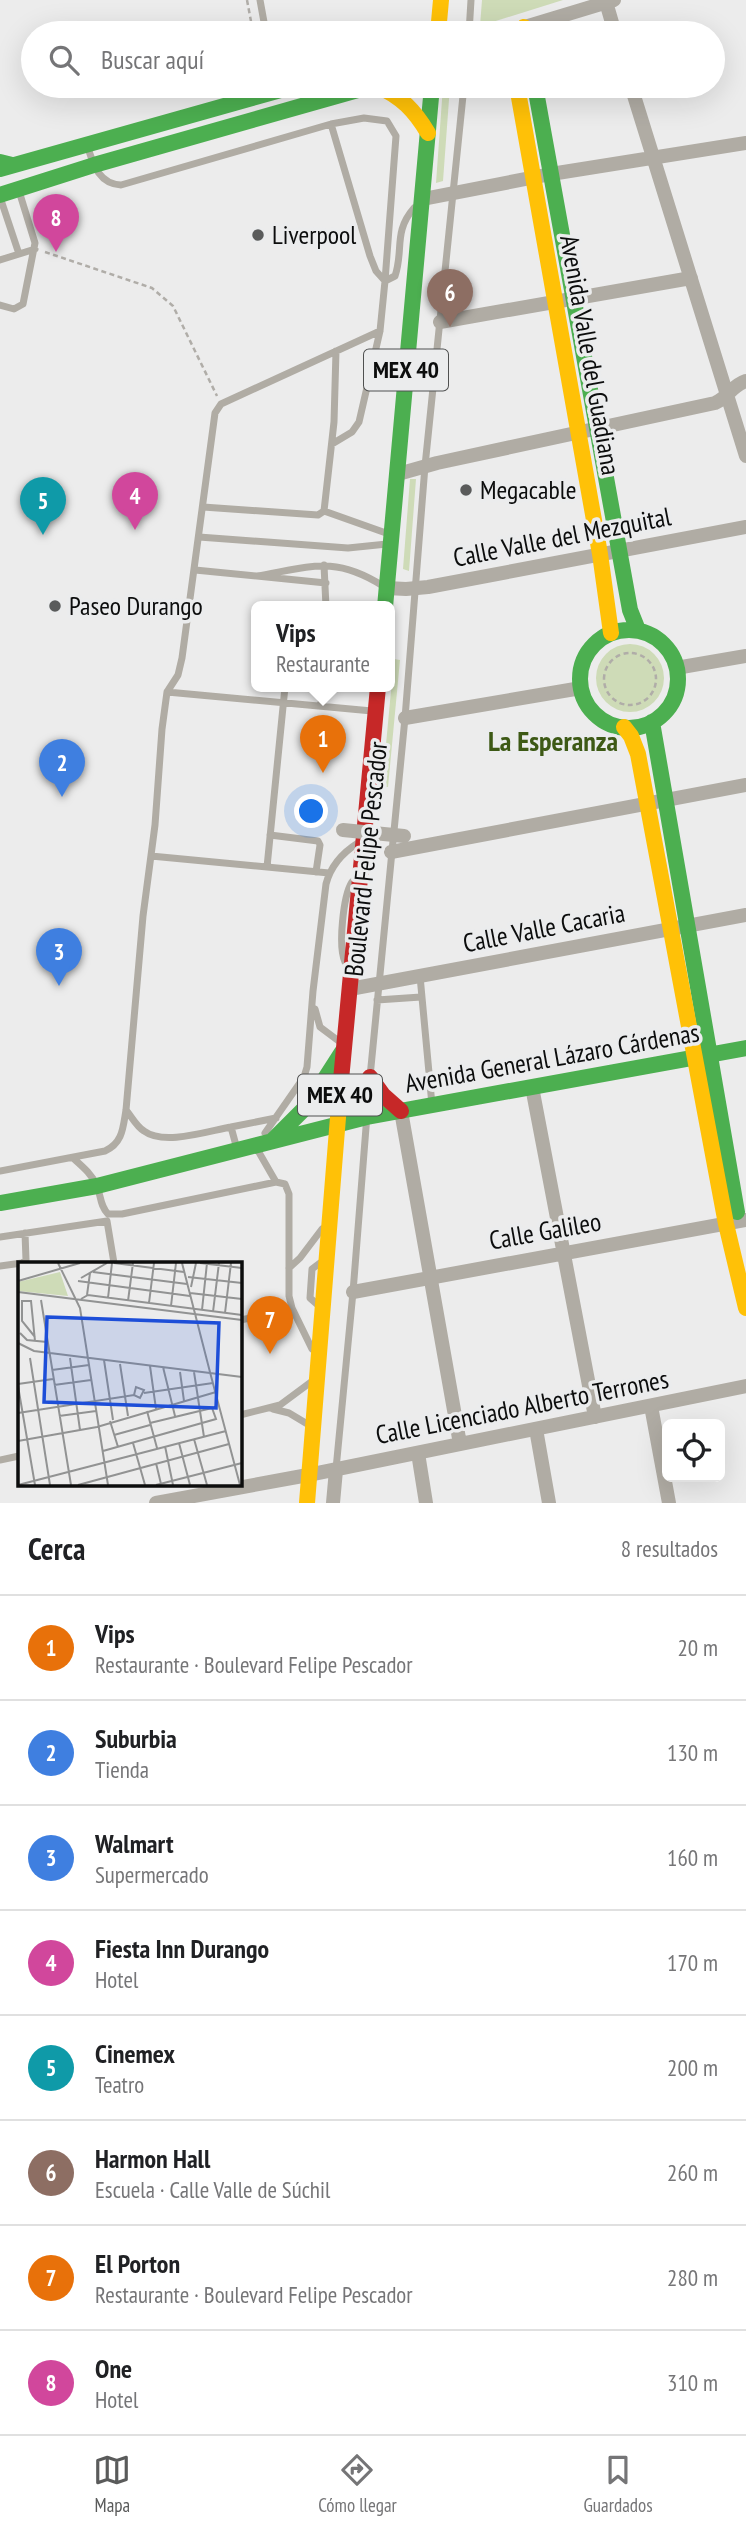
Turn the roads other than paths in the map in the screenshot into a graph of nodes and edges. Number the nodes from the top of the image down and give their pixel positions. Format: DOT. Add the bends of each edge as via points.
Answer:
graph roads {
  1 [pos="260,0"];
  2 [pos="471,0"];
  3 [pos="609,1"];
  4 [pos="438,2"];
  5 [pos="264,21"];
  6 [pos="427,21"];
  7 [pos="438,21"];
  8 [pos="469,21"];
  9 [pos="548,21"];
  10 [pos="613,21"];
  11 [pos="239,98"];
  12 [pos="269,98"];
  13 [pos="300,98"];
  14 [pos="327,98"];
  15 [pos="401,98"];
  16 [pos="431,98"];
  17 [pos="463,98"];
  18 [pos="519,98"];
  19 [pos="537,98"];
  20 [pos="634,98"];
  21 [pos="301,105"];
  22 [pos="271,114"];
  23 [pos="331,124"];
  24 [pos="428,134"];
  25 [pos="746,144"];
  26 [pos="86,145"];
  27 [pos="652,159"];
  28 [pos="4,165"];
  29 [pos="94,165"];
  30 [pos="551,174"];
  31 [pos="534,177"];
  32 [pos="19,189"];
  33 [pos="453,193"];
  34 [pos="0,196"];
  35 [pos="423,199"];
  36 [pos="35,249"];
  37 [pos="19,254"];
  38 [pos="0,260"];
  39 [pos="691,278"];
  40 [pos="385,281"];
  41 [pos="574,299"];
  42 [pos="556,302"];
  43 [pos="0,305"];
  44 [pos="440,322"];
  45 [pos="380,331"];
  46 [pos="336,351"];
  47 [pos="746,381"];
  48 [pos="726,396"];
  49 [pos="597,429"];
  50 [pos="579,432"];
  51 [pos="332,444"];
  52 [pos="746,456"];
  53 [pos="425,466"];
  54 [pos="398,474"];
  55 [pos="203,507"];
  56 [pos="321,513"];
  57 [pos="746,527"];
  58 [pos="199,537"];
  59 [pos="392,539"];
  60 [pos="619,551"];
  61 [pos="600,554"];
  62 [pos="324,565"];
  63 [pos="195,570"];
  64 [pos="257,576"];
  65 [pos="326,583"];
  66 [pos="387,588"];
  67 [pos="416,589"];
  68 [pos="326,601"];
  69 [pos="386,601"];
  70 [pos="638,630"];
  71 [pos="611,633"];
  72 [pos="746,656"];
  73 [pos="676,668"];
  74 [pos="581,688"];
  75 [pos="167,692"];
  76 [pos="285,692"];
  77 [pos="322,692"];
  78 [pos="378,692"];
  79 [pos="284,702"];
  80 [pos="321,706"];
  81 [pos="376,711"];
  82 [pos="405,718"];
  83 [pos="652,722"];
  84 [pos="624,727"];
  85 [pos="746,785"];
  86 [pos="666,800"];
  87 [pos="647,803"];
  88 [pos="343,830"];
  89 [pos="270,835"];
  90 [pos="404,836"];
  91 [pos="364,838"];
  92 [pos="391,852"];
  93 [pos="151,856"];
  94 [pos="267,867"];
  95 [pos="316,872"];
  96 [pos="329,873"];
  97 [pos="746,915"];
  98 [pos="688,926"];
  99 [pos="671,929"];
  100 [pos="420,976"];
  101 [pos="351,982"];
  102 [pos="379,984"];
  103 [pos="313,991"];
  104 [pos="421,997"];
  105 [pos="377,1000"];
  106 [pos="345,1046"];
  107 [pos="746,1048"];
  108 [pos="703,1055"];
  109 [pos="370,1077"];
  110 [pos="531,1087"];
  111 [pos="432,1106"];
  112 [pos="126,1110"];
  113 [pos="401,1111"];
  114 [pos="367,1117"];
  115 [pos="276,1118"];
  116 [pos="337,1124"];
  117 [pos="231,1127"];
  118 [pos="264,1143"];
  119 [pos="237,1150"];
  120 [pos="74,1158"];
  121 [pos="0,1171"];
  122 [pos="276,1182"];
  123 [pos="97,1186"];
  124 [pos="0,1203"];
  125 [pos="331,1215"];
  126 [pos="737,1222"];
  127 [pos="25,1233"];
  128 [pos="0,1237"];
  129 [pos="563,1252"];
  130 [pos="746,1254"];
  131 [pos="23,1262"];
  132 [pos="114,1262"];
  133 [pos="18,1264"];
  134 [pos="0,1266"];
  135 [pos="289,1268"];
  136 [pos="431,1277"];
  137 [pos="353,1292"];
  138 [pos="292,1308"];
  139 [pos="746,1308"];
  140 [pos="242,1320"];
  141 [pos="318,1360"];
  142 [pos="317,1377"];
  143 [pos="746,1387"];
  144 [pos="651,1406"];
  145 [pos="271,1409"];
  146 [pos="242,1415"];
  147 [pos="595,1417"];
  148 [pos="312,1428"];
  149 [pos="536,1429"];
  150 [pos="460,1444"];
  151 [pos="418,1453"];
  152 [pos="18,1457"];
  153 [pos="0,1460"];
  154 [pos="336,1469"];
  155 [pos="308,1475"];
  156 [pos="220,1497"];
  157 [pos="156,1503"];
  158 [pos="307,1503"];
  159 [pos="334,1503"];
  160 [pos="426,1503"];
  161 [pos="549,1503"];
  162 [pos="668,1503"];
  1 -- 5 [label="lane"];
  2 -- 8 [label="lane"];
  3 -- 9 [label="street"];
  3 -- 10 [label="street"];
  4 -- 6 [label="main road"];
  4 -- 7 [label="main road"];
  11 -- 26 [label="main road"];
  12 -- 22 [label="lane"];
  13 -- 21 [label="lane"];
  14 -- 21 [label="main road"];
  15 -- 24 [label="main road"];
  16 -- 24 [label="main road, MEX 40"];
  17 -- 33 [label="lane, Boulevard Felipe Pescador"];
  18 -- 31 [label="main road, Avenida Valle del Guadiana"];
  19 -- 30 [label="main road, Avenida Valle del Guadiana"];
  20 -- 27 [label="street"];
  21 -- 22 [label="main road"];
  22 -- 29 [label="main road"];
  23 -- 29 [label="lane" via="121,185 103,179"];
  23 -- 40 [label="lane" via="370,256"];
  23 -- 40 [label="lane" via="380,118 393,127"];
  24 -- 35 [label="main road, MEX 40"];
  25 -- 27 [label="street"];
  26 -- 28 [label="main road"];
  26 -- 29 [label="lane"];
  27 -- 30 [label="street"];
  27 -- 39 [label="street"];
  29 -- 32 [label="main road"];
  30 -- 31 [label="street"];
  30 -- 41 [label="main road, Avenida Valle del Guadiana"];
  31 -- 33 [label="street"];
  31 -- 42 [label="main road, Avenida Valle del Guadiana"];
  32 -- 34 [label="main road"];
  32 -- 36 [label="lane"];
  33 -- 35 [label="street"];
  33 -- 44 [label="lane, Boulevard Felipe Pescador"];
  34 -- 37 [label="lane"];
  35 -- 40 [label="lane" via="403,222 397,271"];
  35 -- 54 [label="main road, MEX 40"];
  36 -- 37 [label="lane"];
  36 -- 43 [label="lane" via="23,304 16,309"];
  37 -- 38 [label="lane"];
  39 -- 41 [label="street"];
  39 -- 48 [label="street"];
  40 -- 45 [label="lane"];
  41 -- 42 [label="street"];
  41 -- 49 [label="main road, Avenida Valle del Guadiana"];
  42 -- 44 [label="street"];
  42 -- 50 [label="main road, Avenida Valle del Guadiana"];
  44 -- 53 [label="lane, Boulevard Felipe Pescador"];
  45 -- 46 [label="lane"];
  45 -- 51 [label="lane" via="359,422"];
  46 -- 51 [label="lane"];
  46 -- 55 [label="lane" via="221,404 214,417"];
  47 -- 48 [label="street"];
  48 -- 49 [label="street" via="715,403"];
  48 -- 52 [label="street"];
  49 -- 50 [label="street"];
  49 -- 60 [label="main road, Avenida Valle del Guadiana"];
  50 -- 53 [label="street"];
  50 -- 61 [label="main road, Avenida Valle del Guadiana"];
  51 -- 56 [label="lane"];
  53 -- 54 [label="street"];
  53 -- 67 [label="lane, Boulevard Felipe Pescador"];
  54 -- 59 [label="main road, MEX 40"];
  55 -- 56 [label="lane"];
  55 -- 58 [label="lane"];
  56 -- 59 [label="lane"];
  57 -- 60 [label="street, Calle Valle del Mezquital"];
  58 -- 59 [label="lane" via="348,548"];
  58 -- 63 [label="lane"];
  59 -- 66 [label="main road, MEX 40"];
  60 -- 61 [label="street, Calle Valle del Mezquital"];
  60 -- 70 [label="main road, Avenida Valle del Guadiana"];
  61 -- 67 [label="street, Calle Valle del Mezquital"];
  61 -- 71 [label="main road, Avenida Valle del Guadiana"];
  62 -- 64 [label="lane"];
  62 -- 65 [label="lane"];
  62 -- 66 [label="lane" via="355,570"];
  63 -- 64 [label="lane"];
  63 -- 75 [label="lane" via="180,670"];
  64 -- 65 [label="lane"];
  65 -- 68 [label="lane"];
  66 -- 67 [label="street, Calle Valle del Mezquital"];
  66 -- 69 [label="main road, MEX 40"];
  67 -- 82 [label="lane, Boulevard Felipe Pescador"];
  70 -- 71 [label="main road"];
  70 -- 73 [label="main road" via="663,643"];
  71 -- 74 [label="main road" via="586,655"];
  72 -- 73 [label="street"];
  73 -- 83 [label="main road" via="676,693"];
  74 -- 82 [label="street"];
  74 -- 84 [label="main road" via="596,715"];
  75 -- 79 [label="lane"];
  75 -- 93 [label="lane"];
  76 -- 79 [label="lane"];
  77 -- 80 [label="lane"];
  78 -- 81 [label="main road, Boulevard Felipe Pescador / MEX 40"];
  79 -- 80 [label="lane"];
  79 -- 89 [label="lane"];
  80 -- 81 [label="lane"];
  81 -- 91 [label="main road, Boulevard Felipe Pescador / MEX 40"];
  82 -- 92 [label="lane, Boulevard Felipe Pescador"];
  83 -- 84 [label="main road"];
  83 -- 86 [label="main road"];
  84 -- 87 [label="main road" via="635,744"];
  85 -- 86 [label="street"];
  86 -- 87 [label="street"];
  86 -- 98 [label="main road"];
  87 -- 92 [label="street"];
  87 -- 99 [label="main road"];
  88 -- 90 [label="street, bridge"];
  89 -- 94 [label="lane"];
  89 -- 95 [label="lane" via="318,841"];
  91 -- 96 [label="lane" via="338,858"];
  91 -- 101 [label="main road, Boulevard Felipe Pescador / MEX 40"];
  92 -- 102 [label="lane, Boulevard Felipe Pescador"];
  93 -- 94 [label="lane"];
  93 -- 112 [label="lane"];
  94 -- 95 [label="lane"];
  95 -- 96 [label="lane"];
  96 -- 103 [label="lane"];
  97 -- 98 [label="street, Calle Valle Cacaria"];
  98 -- 99 [label="street, Calle Valle Cacaria"];
  98 -- 108 [label="main road"];
  99 -- 100 [label="street, Calle Valle Cacaria"];
  99 -- 108 [label="main road"];
  100 -- 102 [label="street, Calle Valle Cacaria"];
  100 -- 104 [label="lane"];
  101 -- 102 [label="street, Calle Valle Cacaria"];
  101 -- 106 [label="main road, Boulevard Felipe Pescador / MEX 40"];
  102 -- 105 [label="lane, Boulevard Felipe Pescador"];
  103 -- 106 [label="lane" via="320,1027"];
  103 -- 115 [label="lane" via="304,1077"];
  104 -- 105 [label="lane"];
  104 -- 111 [label="lane"];
  105 -- 109 [label="lane, Boulevard Felipe Pescador"];
  106 -- 116 [label="main road, Boulevard Felipe Pescador / MEX 40"];
  106 -- 118 [label="main road" via="308,1105"];
  107 -- 108 [label="main road, Avenida General Lázaro Cárdenas"];
  108 -- 110 [label="main road, Avenida General Lázaro Cárdenas"];
  108 -- 126 [label="main road"];
  109 -- 113 [label="main road"];
  109 -- 114 [label="lane, Boulevard Felipe Pescador"];
  110 -- 111 [label="main road, Avenida General Lázaro Cárdenas"];
  110 -- 129 [label="street"];
  111 -- 113 [label="main road, Avenida General Lázaro Cárdenas"];
  112 -- 117 [label="lane" via="143,1131 158,1138"];
  112 -- 120 [label="lane" via="115,1146"];
  113 -- 114 [label="main road, Avenida General Lázaro Cárdenas"];
  113 -- 136 [label="street"];
  114 -- 116 [label="main road, Avenida General Lázaro Cárdenas"];
  114 -- 137 [label="lane, Boulevard Felipe Pescador"];
  115 -- 117 [label="lane"];
  115 -- 118 [label="lane"];
  116 -- 118 [label="main road, Avenida General Lázaro Cárdenas"];
  116 -- 125 [label="main road, Boulevard Felipe Pescador / MEX 40"];
  117 -- 119 [label="lane"];
  118 -- 119 [label="main road, Avenida General Lázaro Cárdenas"];
  118 -- 122 [label="lane"];
  119 -- 123 [label="main road, Avenida General Lázaro Cárdenas"];
  120 -- 121 [label="lane"];
  120 -- 123 [label="lane"];
  122 -- 123 [label="lane" via="122,1214 108,1214"];
  122 -- 135 [label="lane" via="288,1188"];
  123 -- 124 [label="main road, Avenida General Lázaro Cárdenas"];
  125 -- 135 [label="lane"];
  125 -- 141 [label="main road, Boulevard Felipe Pescador / MEX 40"];
  126 -- 129 [label="street, Calle Galileo"];
  126 -- 130 [label="main road"];
  126 -- 139 [label="main road"];
  127 -- 128 [label="lane"];
  127 -- 131 [label="lane"];
  127 -- 132 [label="lane" via="107,1221"];
  129 -- 136 [label="street, Calle Galileo"];
  129 -- 147 [label="street"];
  133 -- 134 [label="lane"];
  135 -- 138 [label="lane"];
  136 -- 137 [label="street, Calle Galileo"];
  136 -- 150 [label="street"];
  137 -- 154 [label="lane, Boulevard Felipe Pescador"];
  138 -- 140 [label="lane"];
  138 -- 141 [label="lane"];
  141 -- 142 [label="main road, Boulevard Felipe Pescador / MEX 40"];
  142 -- 145 [label="lane"];
  142 -- 148 [label="main road, Boulevard Felipe Pescador / MEX 40"];
  143 -- 144 [label="street, Calle Licenciado Alberto Terrones"];
  144 -- 147 [label="street, Calle Licenciado Alberto Terrones"];
  144 -- 162 [label="street"];
  145 -- 146 [label="lane"];
  145 -- 148 [label="lane" via="298,1417"];
  147 -- 149 [label="street, Calle Licenciado Alberto Terrones"];
  148 -- 155 [label="main road, Boulevard Felipe Pescador / MEX 40"];
  149 -- 150 [label="street, Calle Licenciado Alberto Terrones"];
  149 -- 161 [label="street"];
  150 -- 151 [label="street, Calle Licenciado Alberto Terrones"];
  151 -- 154 [label="street, Calle Licenciado Alberto Terrones"];
  151 -- 160 [label="street"];
  152 -- 153 [label="lane"];
  154 -- 155 [label="street, Calle Licenciado Alberto Terrones"];
  154 -- 159 [label="street"];
  155 -- 156 [label="street, Calle Licenciado Alberto Terrones"];
  155 -- 158 [label="main road, Boulevard Felipe Pescador / MEX 40"];
  156 -- 157 [label="street, Calle Licenciado Alberto Terrones"];
}
